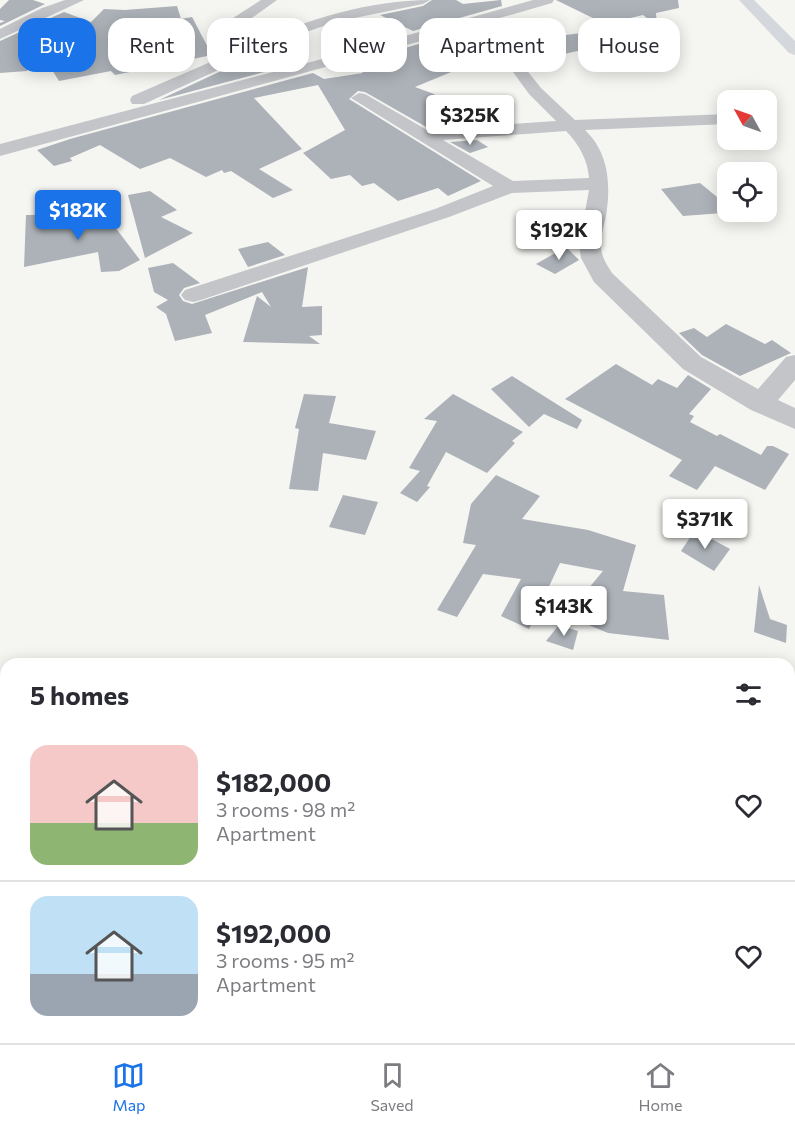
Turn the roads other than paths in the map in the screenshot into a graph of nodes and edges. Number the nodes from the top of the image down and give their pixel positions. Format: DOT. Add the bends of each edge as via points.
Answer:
graph roads {
  1 [pos="77,0"];
  2 [pos="423,0"];
  3 [pos="547,0"];
  4 [pos="746,0"];
  5 [pos="278,2"];
  6 [pos="245,18"];
  7 [pos="483,18"];
  8 [pos="309,28"];
  9 [pos="0,36"];
  10 [pos="419,36"];
  11 [pos="795,50"];
  12 [pos="207,68"];
  13 [pos="522,72"];
  14 [pos="359,98"];
  15 [pos="717,119"];
  16 [pos="101,122"];
  17 [pos="572,125"];
  18 [pos="425,136"];
  19 [pos="0,150"];
  20 [pos="599,184"];
  21 [pos="509,187"];
  22 [pos="193,295"];
  23 [pos="795,363"];
  24 [pos="762,404"];
  25 [pos="795,419"];
  1 -- 9 [label="street"];
  2 -- 8 [label="street"];
  3 -- 7 [label="street"];
  4 -- 11 [label="main road"];
  5 -- 6 [label="street"];
  10 -- 16 [label="street"];
  12 -- 16 [label="street" via="131,103"];
  13 -- 17 [label="street" via="535,90"];
  14 -- 18 [label="street"];
  15 -- 17 [label="street"];
  16 -- 19 [label="street"];
  17 -- 18 [label="street"];
  17 -- 20 [label="street" via="592,152"];
  18 -- 21 [label="street"];
  20 -- 21 [label="street"];
  20 -- 24 [label="street" via="591,245 592,258 602,277 692,363"];
  21 -- 22 [label="street"];
  23 -- 24 [label="street"];
  24 -- 25 [label="street"];
}
